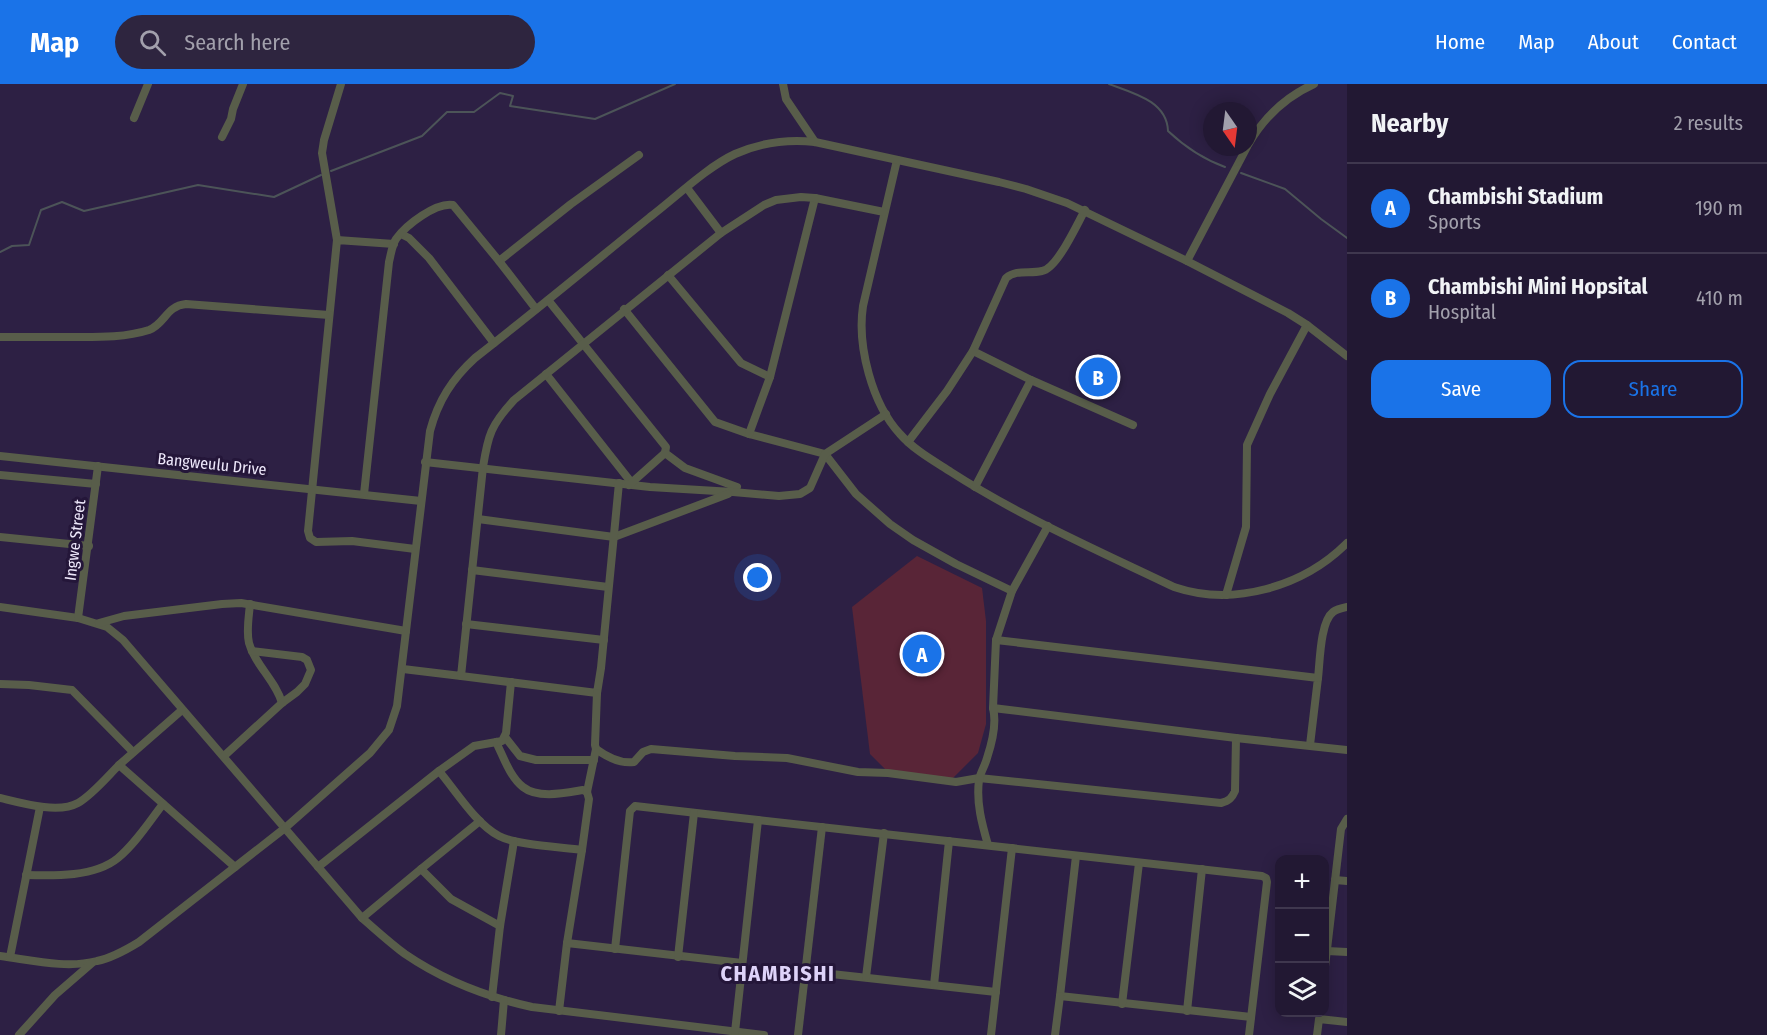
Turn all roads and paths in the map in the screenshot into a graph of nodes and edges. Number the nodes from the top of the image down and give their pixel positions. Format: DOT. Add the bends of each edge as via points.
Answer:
graph roads {
  1 [pos="148,84"];
  2 [pos="243,84"];
  3 [pos="340,84"];
  4 [pos="783,84"];
  5 [pos="1314,84"];
  6 [pos="134,118"];
  7 [pos="1257,130"];
  8 [pos="222,137"];
  9 [pos="815,142"];
  10 [pos="639,154"];
  11 [pos="1242,156"];
  12 [pos="897,160"];
  13 [pos="687,188"];
  14 [pos="815,198"];
  15 [pos="1085,210"];
  16 [pos="884,212"];
  17 [pos="721,233"];
  18 [pos="401,234"];
  19 [pos="337,240"];
  20 [pos="393,244"];
  21 [pos="499,261"];
  22 [pos="1187,261"];
  23 [pos="669,275"];
  24 [pos="548,300"];
  25 [pos="536,309"];
  26 [pos="624,309"];
  27 [pos="328,315"];
  28 [pos="1307,325"];
  29 [pos="0,337"];
  30 [pos="494,343"];
  31 [pos="584,343"];
  32 [pos="973,351"];
  33 [pos="1347,356"];
  34 [pos="546,374"];
  35 [pos="770,377"];
  36 [pos="1030,380"];
  37 [pos="886,414"];
  38 [pos="1133,425"];
  39 [pos="749,434"];
  40 [pos="908,442"];
  41 [pos="665,453"];
  42 [pos="825,454"];
  43 [pos="0,456"];
  44 [pos="425,462"];
  45 [pos="98,466"];
  46 [pos="483,467"];
  47 [pos="0,475"];
  48 [pos="619,483"];
  49 [pos="630,483"];
  50 [pos="96,484"];
  51 [pos="975,487"];
  52 [pos="313,489"];
  53 [pos="735,489"];
  54 [pos="364,494"];
  55 [pos="421,501"];
  56 [pos="478,519"];
  57 [pos="1048,526"];
  58 [pos="0,537"];
  59 [pos="614,537"];
  60 [pos="1347,543"];
  61 [pos="89,546"];
  62 [pos="415,549"];
  63 [pos="472,570"];
  64 [pos="608,587"];
  65 [pos="1012,591"];
  66 [pos="1226,595"];
  67 [pos="250,604"];
  68 [pos="0,607"];
  69 [pos="1347,607"];
  70 [pos="78,618"];
  71 [pos="99,623"];
  72 [pos="466,624"];
  73 [pos="406,631"];
  74 [pos="604,640"];
  75 [pos="996,640"];
  76 [pos="252,651"];
  77 [pos="403,669"];
  78 [pos="461,676"];
  79 [pos="1318,678"];
  80 [pos="511,682"];
  81 [pos="0,684"];
  82 [pos="597,693"];
  83 [pos="282,703"];
  84 [pos="993,708"];
  85 [pos="182,710"];
  86 [pos="505,737"];
  87 [pos="1236,738"];
  88 [pos="496,742"];
  89 [pos="1310,745"];
  90 [pos="596,749"];
  91 [pos="1347,750"];
  92 [pos="133,752"];
  93 [pos="224,756"];
  94 [pos="594,760"];
  95 [pos="119,765"];
  96 [pos="439,771"];
  97 [pos="979,778"];
  98 [pos="587,792"];
  99 [pos="0,798"];
  100 [pos="163,804"];
  101 [pos="39,807"];
  102 [pos="694,813"];
  103 [pos="1347,819"];
  104 [pos="758,820"];
  105 [pos="480,821"];
  106 [pos="822,827"];
  107 [pos="285,828"];
  108 [pos="884,833"];
  109 [pos="514,841"];
  110 [pos="949,841"];
  111 [pos="988,845"];
  112 [pos="1012,848"];
  113 [pos="582,850"];
  114 [pos="1076,856"];
  115 [pos="1139,863"];
  116 [pos="235,867"];
  117 [pos="318,867"];
  118 [pos="421,869"];
  119 [pos="1202,869"];
  120 [pos="26,875"];
  121 [pos="1335,880"];
  122 [pos="1347,881"];
  123 [pos="362,918"];
  124 [pos="500,926"];
  125 [pos="1329,933"];
  126 [pos="567,943"];
  127 [pos="615,949"];
  128 [pos="1329,951"];
  129 [pos="1347,952"];
  130 [pos="0,956"];
  131 [pos="10,957"];
  132 [pos="678,957"];
  133 [pos="93,962"];
  134 [pos="742,963"];
  135 [pos="804,971"];
  136 [pos="866,977"];
  137 [pos="933,986"];
  138 [pos="996,992"];
  139 [pos="1060,996"];
  140 [pos="492,997"];
  141 [pos="504,1000"];
  142 [pos="1122,1004"];
  143 [pos="559,1011"];
  144 [pos="1187,1011"];
  145 [pos="1251,1017"];
  146 [pos="1320,1017"];
  147 [pos="1324,1017"];
  148 [pos="1347,1022"];
  149 [pos="735,1032"];
  150 [pos="19,1035"];
  151 [pos="501,1035"];
  152 [pos="765,1035"];
  153 [pos="798,1035"];
  154 [pos="991,1035"];
  155 [pos="1055,1035"];
  156 [pos="1249,1035"];
  157 [pos="1317,1035"];
  1 -- 6 [label="street"];
  2 -- 8 [label="street"];
  3 -- 19 [label="street" via="322,153"];
  4 -- 9 [label="street" via="786,99"];
  5 -- 7 [label="street" via="1280,105"];
  9 -- 12 [label="street"];
  9 -- 13 [label="street" via="753,147 724,160"];
  10 -- 21 [label="street"];
  11 -- 22 [label="street"];
  12 -- 15 [label="street" via="1026,189"];
  12 -- 16 [label="street"];
  13 -- 17 [label="street"];
  13 -- 24 [label="street"];
  14 -- 16 [label="street"];
  14 -- 17 [label="street" via="776,200"];
  14 -- 35 [label="street"];
  15 -- 22 [label="street"];
  15 -- 32 [label="street" via="1048,270 1012,273 1006,278"];
  16 -- 37 [label="street" via="862,306 861,329 868,370"];
  17 -- 23 [label="street"];
  18 -- 20 [label="street"];
  18 -- 21 [label="street" via="421,216 450,204"];
  18 -- 30 [label="street" via="429,258"];
  19 -- 20 [label="street"];
  19 -- 27 [label="street"];
  20 -- 54 [label="street"];
  21 -- 25 [label="street"];
  22 -- 28 [label="street"];
  23 -- 26 [label="street"];
  23 -- 35 [label="street" via="741,363"];
  24 -- 25 [label="street"];
  24 -- 31 [label="street"];
  25 -- 30 [label="street"];
  26 -- 31 [label="street"];
  26 -- 39 [label="street" via="715,422"];
  27 -- 29 [label="street" via="186,304 177,305 147,330 105,336"];
  27 -- 52 [label="street"];
  28 -- 33 [label="street"];
  28 -- 66 [label="street" via="1247,444 1246,527"];
  30 -- 44 [label="street" via="464,368 446,390 434,416"];
  31 -- 34 [label="street"];
  31 -- 41 [label="street" via="666,447"];
  32 -- 36 [label="street"];
  32 -- 40 [label="street"];
  34 -- 46 [label="street" via="497,419 488,438"];
  34 -- 49 [label="street"];
  35 -- 39 [label="street"];
  36 -- 38 [label="street"];
  36 -- 51 [label="street"];
  37 -- 40 [label="street"];
  37 -- 42 [label="street"];
  39 -- 42 [label="street"];
  40 -- 51 [label="street"];
  41 -- 49 [label="street"];
  41 -- 53 [label="street" via="685,468"];
  42 -- 53 [label="street" via="810,488 800,494 779,496"];
  42 -- 65 [label="street" via="856,494 890,524 956,564"];
  43 -- 45 [label="street, Bangweulu Drive"];
  44 -- 46 [label="street"];
  44 -- 55 [label="street"];
  45 -- 50 [label="street, Ingwe Street"];
  45 -- 52 [label="street, Bangweulu Drive"];
  46 -- 48 [label="street"];
  46 -- 56 [label="street"];
  47 -- 50 [label="street"];
  48 -- 49 [label="street"];
  48 -- 59 [label="street"];
  49 -- 53 [label="street"];
  50 -- 61 [label="street, Ingwe Street"];
  51 -- 57 [label="street"];
  52 -- 54 [label="street, Bangweulu Drive"];
  52 -- 62 [label="street" via="308,531 316,542 352,541"];
  53 -- 59 [label="street"];
  54 -- 55 [label="street, Bangweulu Drive"];
  55 -- 62 [label="street"];
  56 -- 59 [label="street"];
  56 -- 63 [label="street"];
  57 -- 65 [label="street"];
  57 -- 66 [label="street" via="1174,587 1199,594"];
  58 -- 61 [label="street"];
  59 -- 64 [label="street"];
  60 -- 66 [label="street" via="1302,576 1262,590"];
  61 -- 70 [label="street, Ingwe Street"];
  62 -- 73 [label="street"];
  63 -- 64 [label="street"];
  63 -- 72 [label="street"];
  64 -- 74 [label="street"];
  65 -- 75 [label="street"];
  67 -- 71 [label="street" via="222,603"];
  67 -- 73 [label="street"];
  67 -- 76 [label="street" via="248,637"];
  68 -- 70 [label="street"];
  69 -- 79 [label="street" via="1327,619"];
  70 -- 71 [label="street"];
  71 -- 85 [label="street" via="123,640"];
  72 -- 74 [label="street"];
  72 -- 78 [label="street"];
  73 -- 77 [label="street"];
  74 -- 82 [label="street"];
  75 -- 79 [label="street"];
  75 -- 84 [label="street"];
  76 -- 83 [label="street" via="278,690"];
  76 -- 83 [label="street" via="302,657 310,664 305,684"];
  77 -- 78 [label="street"];
  77 -- 107 [label="street" via="394,719 381,742"];
  78 -- 80 [label="street"];
  79 -- 89 [label="street"];
  80 -- 82 [label="street"];
  80 -- 86 [label="street"];
  81 -- 92 [label="street" via="72,690"];
  82 -- 90 [label="street"];
  83 -- 93 [label="street"];
  84 -- 87 [label="street"];
  84 -- 97 [label="street" via="993,733"];
  85 -- 92 [label="street"];
  85 -- 93 [label="street"];
  86 -- 88 [label="street"];
  86 -- 94 [label="street" via="520,756 536,760"];
  87 -- 89 [label="street"];
  87 -- 97 [label="street" via="1235,791 1233,797 1221,803"];
  88 -- 96 [label="street" via="474,746"];
  88 -- 98 [label="street" via="524,788 551,794"];
  89 -- 91 [label="street"];
  90 -- 94 [label="street"];
  90 -- 97 [label="street" via="628,763 651,750 787,758 858,772 956,782"];
  92 -- 95 [label="street"];
  93 -- 107 [label="street"];
  94 -- 98 [label="street"];
  95 -- 100 [label="street"];
  95 -- 101 [label="street" via="78,803"];
  96 -- 105 [label="street"];
  96 -- 117 [label="street"];
  97 -- 111 [label="street" via="978,805"];
  98 -- 113 [label="street"];
  99 -- 101 [label="street"];
  100 -- 116 [label="street"];
  100 -- 120 [label="street" via="115,860 61,876"];
  101 -- 120 [label="street"];
  102 -- 104 [label="street"];
  102 -- 127 [label="street" via="635,806 630,811"];
  102 -- 132 [label="street"];
  103 -- 121 [label="street" via="1341,829"];
  104 -- 106 [label="street"];
  104 -- 134 [label="street"];
  105 -- 109 [label="street" via="498,836"];
  105 -- 118 [label="street"];
  106 -- 108 [label="street"];
  106 -- 135 [label="street"];
  107 -- 116 [label="street"];
  107 -- 117 [label="street"];
  108 -- 110 [label="street"];
  108 -- 136 [label="street"];
  109 -- 113 [label="street"];
  109 -- 124 [label="street"];
  110 -- 111 [label="street"];
  110 -- 137 [label="street"];
  111 -- 112 [label="street"];
  112 -- 114 [label="street"];
  112 -- 138 [label="street"];
  113 -- 126 [label="street"];
  114 -- 115 [label="street"];
  114 -- 139 [label="street"];
  115 -- 119 [label="street"];
  115 -- 142 [label="street"];
  116 -- 133 [label="street" via="139,942"];
  117 -- 123 [label="street"];
  118 -- 123 [label="street"];
  118 -- 124 [label="street" via="451,898"];
  119 -- 144 [label="street"];
  119 -- 145 [label="street" via="1266,878"];
  120 -- 131 [label="street"];
  121 -- 122 [label="street"];
  121 -- 125 [label="street"];
  123 -- 140 [label="street" via="416,961"];
  124 -- 140 [label="street"];
  126 -- 127 [label="street"];
  126 -- 143 [label="street"];
  127 -- 132 [label="street"];
  128 -- 129 [label="street"];
  130 -- 131 [label="street"];
  131 -- 133 [label="street" via="59,963"];
  132 -- 134 [label="street"];
  133 -- 150 [label="street"];
  134 -- 149 [label="street"];
  135 -- 136 [label="street"];
  135 -- 153 [label="street"];
  136 -- 137 [label="street"];
  137 -- 138 [label="street"];
  138 -- 154 [label="street"];
  139 -- 142 [label="street"];
  139 -- 155 [label="street"];
  140 -- 141 [label="street"];
  141 -- 143 [label="street"];
  141 -- 151 [label="street"];
  142 -- 144 [label="street"];
  143 -- 149 [label="street"];
  144 -- 145 [label="street"];
  145 -- 156 [label="street"];
  146 -- 157 [label="street"];
  147 -- 148 [label="street"];
  149 -- 152 [label="street"];
}
